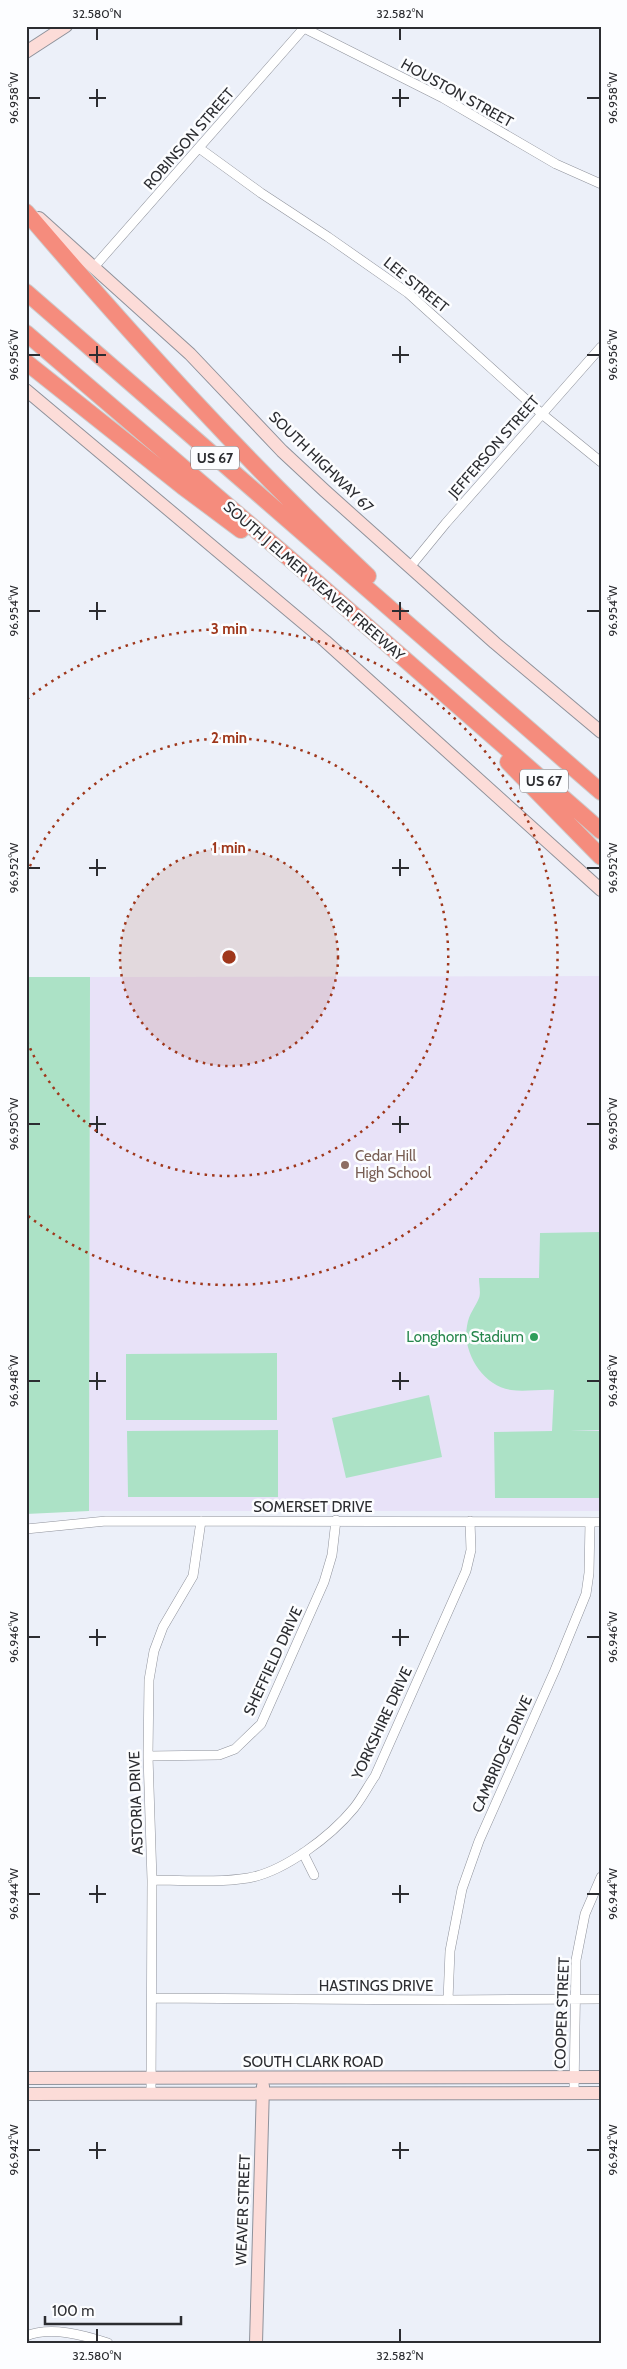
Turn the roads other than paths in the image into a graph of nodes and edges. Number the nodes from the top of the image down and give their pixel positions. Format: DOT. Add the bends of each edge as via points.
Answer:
graph roads {
  1 [pos="66,26"];
  2 [pos="302,27"];
  3 [pos="26,52"];
  4 [pos="199,148"];
  5 [pos="601,184"];
  6 [pos="26,207"];
  7 [pos="26,212"];
  8 [pos="94,267"];
  9 [pos="26,292"];
  10 [pos="26,333"];
  11 [pos="601,348"];
  12 [pos="26,362"];
  13 [pos="26,390"];
  14 [pos="542,414"];
  15 [pos="601,462"];
  16 [pos="297,565"];
  17 [pos="410,566"];
  18 [pos="406,622"];
  19 [pos="487,731"];
  20 [pos="601,732"];
  21 [pos="566,763"];
  22 [pos="601,783"];
  23 [pos="601,792"];
  24 [pos="601,831"];
  25 [pos="601,857"];
  26 [pos="601,890"];
  27 [pos="336,1520"];
  28 [pos="201,1521"];
  29 [pos="470,1521"];
  30 [pos="590,1522"];
  31 [pos="601,1522"];
  32 [pos="26,1529"];
  33 [pos="148,1756"];
  34 [pos="303,1853"];
  35 [pos="314,1875"];
  36 [pos="601,1877"];
  37 [pos="152,1880"];
  38 [pos="152,1998"];
  39 [pos="574,1998"];
  40 [pos="601,1999"];
  41 [pos="448,2000"];
  42 [pos="601,2077"];
  43 [pos="26,2078"];
  44 [pos="52,2078"];
  45 [pos="151,2078"];
  46 [pos="263,2078"];
  47 [pos="574,2078"];
  48 [pos="574,2093"];
  49 [pos="601,2093"];
  50 [pos="26,2094"];
  51 [pos="52,2094"];
  52 [pos="151,2094"];
  53 [pos="263,2094"];
  54 [pos="26,2336"];
  55 [pos="108,2343"];
  56 [pos="256,2343"];
  1 -- 3 [label="main road"];
  2 -- 4 [label="street, ROBINSON STREET"];
  2 -- 5 [label="street, HOUSTON STREET" via="443,98 556,164"];
  4 -- 8 [label="street, ROBINSON STREET"];
  4 -- 14 [label="street, LEE STREET" via="408,293"];
  6 -- 8 [label="main road, SOUTH HIGHWAY 67"];
  7 -- 18 [label="highway" via="151,355 273,485 382,589"];
  8 -- 17 [label="main road, SOUTH HIGHWAY 67" via="190,354 289,457"];
  9 -- 18 [label="highway, SOUTH J ELMER WEAVER FREEWAY / US 67"];
  10 -- 16 [label="highway, SOUTH J ELMER WEAVER FREEWAY / US 67"];
  11 -- 14 [label="street, JEFFERSON STREET"];
  12 -- 16 [label="highway" via="182,486 271,552"];
  13 -- 26 [label="main road" via="325,641"];
  14 -- 15 [label="street, LEE STREET"];
  14 -- 17 [label="street, JEFFERSON STREET"];
  16 -- 19 [label="highway, SOUTH J ELMER WEAVER FREEWAY / US 67"];
  17 -- 20 [label="main road, SOUTH HIGHWAY 67"];
  18 -- 21 [label="highway, SOUTH J ELMER WEAVER FREEWAY / US 67"];
  19 -- 24 [label="highway, SOUTH J ELMER WEAVER FREEWAY / US 67"];
  19 -- 25 [label="highway" via="508,763"];
  21 -- 22 [label="highway"];
  21 -- 23 [label="highway, SOUTH J ELMER WEAVER FREEWAY / US 67"];
  27 -- 28 [label="street, SOMERSET DRIVE"];
  27 -- 29 [label="street, SOMERSET DRIVE"];
  27 -- 33 [label="street, SHEFFIELD DRIVE" via="332,1555 324,1582 261,1724 235,1749 219,1755"];
  28 -- 32 [label="street, SOMERSET DRIVE" via="106,1521"];
  28 -- 33 [label="street, ASTORIA DRIVE" via="193,1576 163,1627 154,1652 149,1680"];
  29 -- 30 [label="street, SOMERSET DRIVE"];
  29 -- 34 [label="street, YORKSHIRE DRIVE" via="471,1550 466,1571 375,1776 337,1827"];
  30 -- 31 [label="street, SOMERSET DRIVE"];
  30 -- 41 [label="street, CAMBRIDGE DRIVE" via="586,1594 479,1841 462,1889 450,1951"];
  33 -- 37 [label="street, ASTORIA DRIVE"];
  34 -- 35 [label="street"];
  34 -- 37 [label="street, YORKSHIRE DRIVE" via="250,1878 228,1881"];
  36 -- 39 [label="street, COOPER STREET" via="585,1914 576,1960"];
  37 -- 38 [label="street, ASTORIA DRIVE"];
  38 -- 41 [label="street, HASTINGS DRIVE"];
  38 -- 45 [label="street, ASTORIA DRIVE"];
  39 -- 40 [label="street, HASTINGS DRIVE"];
  39 -- 41 [label="street, HASTINGS DRIVE"];
  39 -- 47 [label="street, COOPER STREET"];
  42 -- 47 [label="main road, SOUTH CLARK ROAD"];
  43 -- 44 [label="main road, SOUTH CLARK ROAD"];
  44 -- 45 [label="main road, SOUTH CLARK ROAD"];
  44 -- 51 [label="main road"];
  45 -- 46 [label="main road, SOUTH CLARK ROAD"];
  45 -- 52 [label="street, ASTORIA DRIVE"];
  46 -- 47 [label="main road, SOUTH CLARK ROAD"];
  46 -- 53 [label="main road, WEAVER STREET"];
  47 -- 48 [label="street, COOPER STREET"];
  48 -- 49 [label="main road"];
  48 -- 53 [label="main road"];
  50 -- 51 [label="main road"];
  51 -- 52 [label="main road"];
  52 -- 53 [label="main road"];
  53 -- 56 [label="main road, WEAVER STREET"];
  54 -- 55 [label="street" via="38,2331 78,2335"];
}
